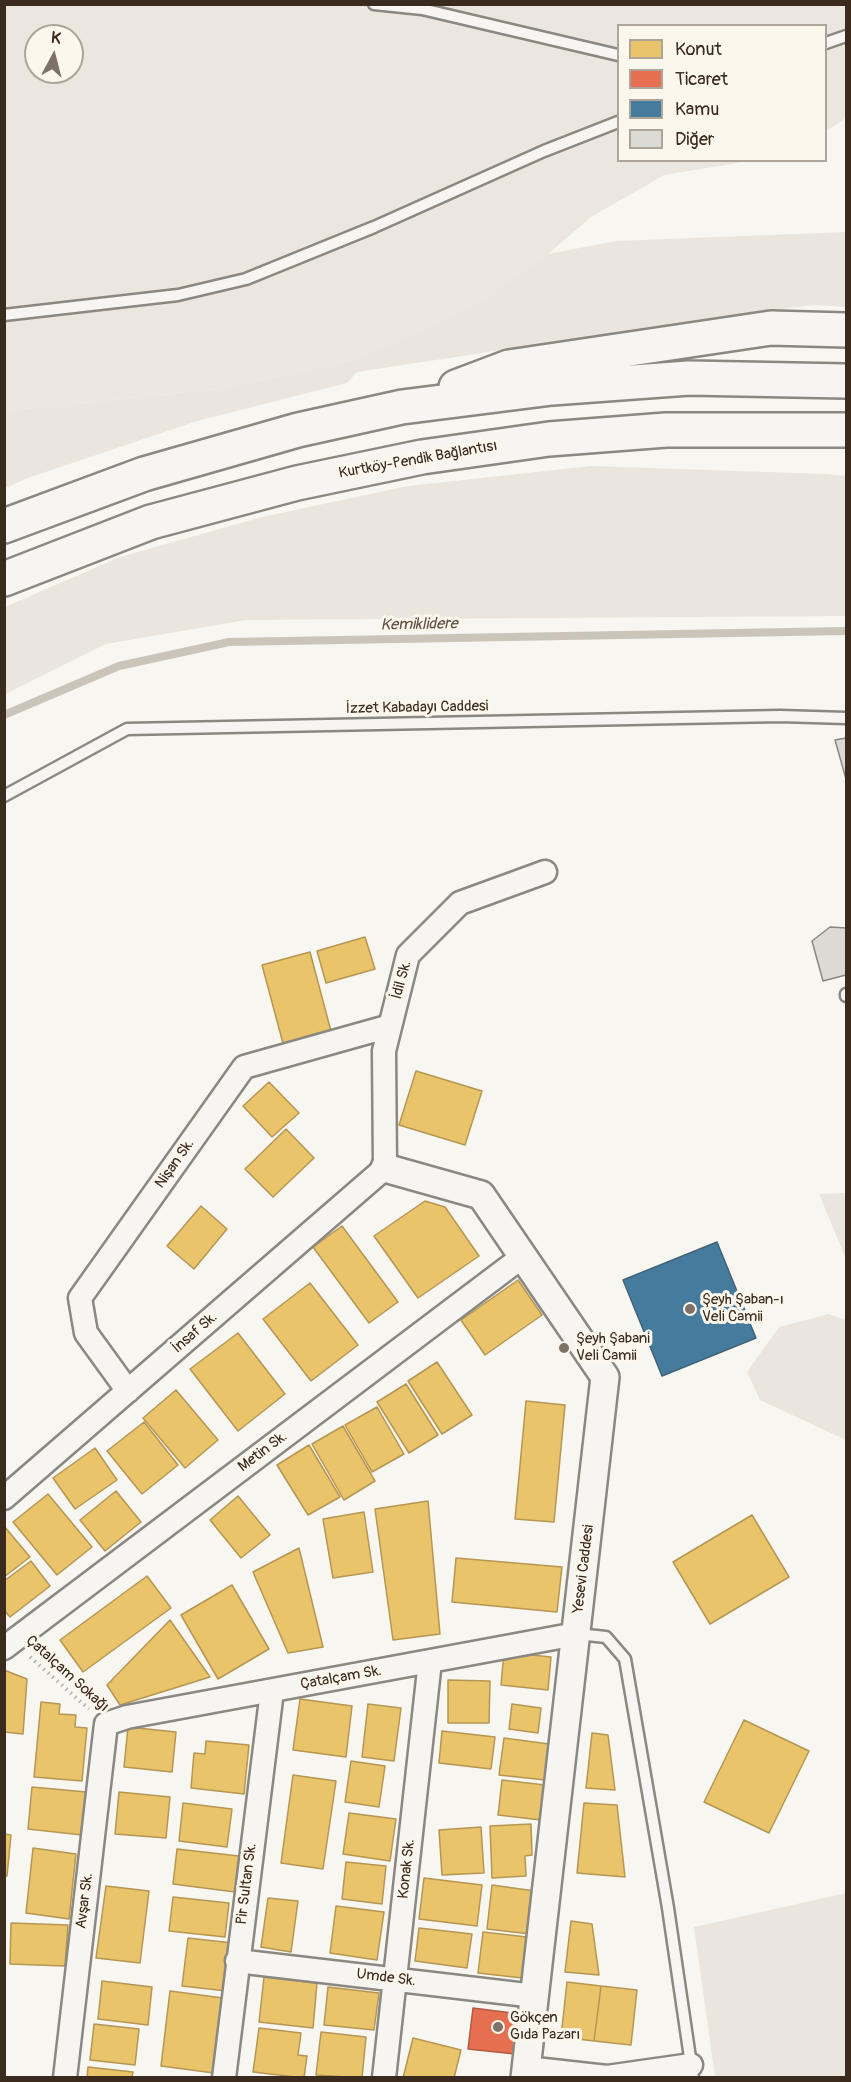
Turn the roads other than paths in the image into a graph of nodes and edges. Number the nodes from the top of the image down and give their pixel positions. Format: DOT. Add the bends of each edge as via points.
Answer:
graph roads {
  1 [pos="374,4"];
  2 [pos="846,36"];
  3 [pos="827,42"];
  4 [pos="617,55"];
  5 [pos="617,122"];
  6 [pos="4,315"];
  7 [pos="846,330"];
  8 [pos="846,381"];
  9 [pos="402,407"];
  10 [pos="841,431"];
  11 [pos="4,526"];
  12 [pos="4,579"];
  13 [pos="846,718"];
  14 [pos="4,796"];
  15 [pos="545,872"];
  16 [pos="390,1026"];
  17 [pos="385,1168"];
  18 [pos="522,1257"];
  19 [pos="128,1391"];
  20 [pos="4,1498"];
  21 [pos="576,1634"];
  22 [pos="9,1645"];
  23 [pos="430,1661"];
  24 [pos="272,1691"];
  25 [pos="106,1724"];
  26 [pos="237,1961"];
  27 [pos="395,1979"];
  28 [pos="535,1996"];
  29 [pos="692,2071"];
  30 [pos="526,2073"];
  31 [pos="65,2078"];
  32 [pos="225,2078"];
  33 [pos="384,2078"];
  1 -- 4 [label="lane" via="422,9"];
  2 -- 3 [label="lane"];
  5 -- 6 [label="lane" via="246,279 178,295"];
  7 -- 9 [label="highway" via="771,328 509,367"];
  8 -- 9 [label="highway" via="689,378 552,388"];
  9 -- 11 [label="highway" via="298,430 144,474"];
  10 -- 12 [label="highway, Kurtköy-Pendik Bağlantısı" via="654,431 549,439 422,457 297,483 151,522"];
  13 -- 14 [label="lane, İzzet Kabadayı Caddesi" via="780,716 127,729"];
  15 -- 16 [label="street, İdil Sk." via="460,903 408,956"];
  16 -- 17 [label="street, İdil Sk." via="384,1051"];
  16 -- 19 [label="street, Nişan Sk." via="244,1067 80,1298 86,1333"];
  17 -- 18 [label="street, Yesevi Caddesi" via="481,1196"];
  17 -- 19 [label="street, İnsaf Sk."];
  18 -- 21 [label="street, Yesevi Caddesi" via="605,1377"];
  18 -- 22 [label="street, Metin Sk."];
  19 -- 20 [label="street, İnsaf Sk."];
  21 -- 23 [label="street, Çatalçam Sk."];
  21 -- 28 [label="street, Yesevi Caddesi"];
  21 -- 29 [label="lane" via="606,1637 625,1659"];
  23 -- 24 [label="street, Çatalçam Sk."];
  23 -- 27 [label="street, Konak Sk."];
  24 -- 25 [label="street, Çatalçam Sk."];
  24 -- 26 [label="street, Pir Sultan Sk."];
  25 -- 31 [label="street, Avşar Sk."];
  26 -- 27 [label="street, Umde Sk."];
  26 -- 32 [label="street, Pir Sultan Sk."];
  27 -- 28 [label="street, Umde Sk."];
  27 -- 33 [label="street, Konak Sk."];
  28 -- 30 [label="street, Yesevi Caddesi"];
  29 -- 30 [label="street" via="607,2077"];
}
